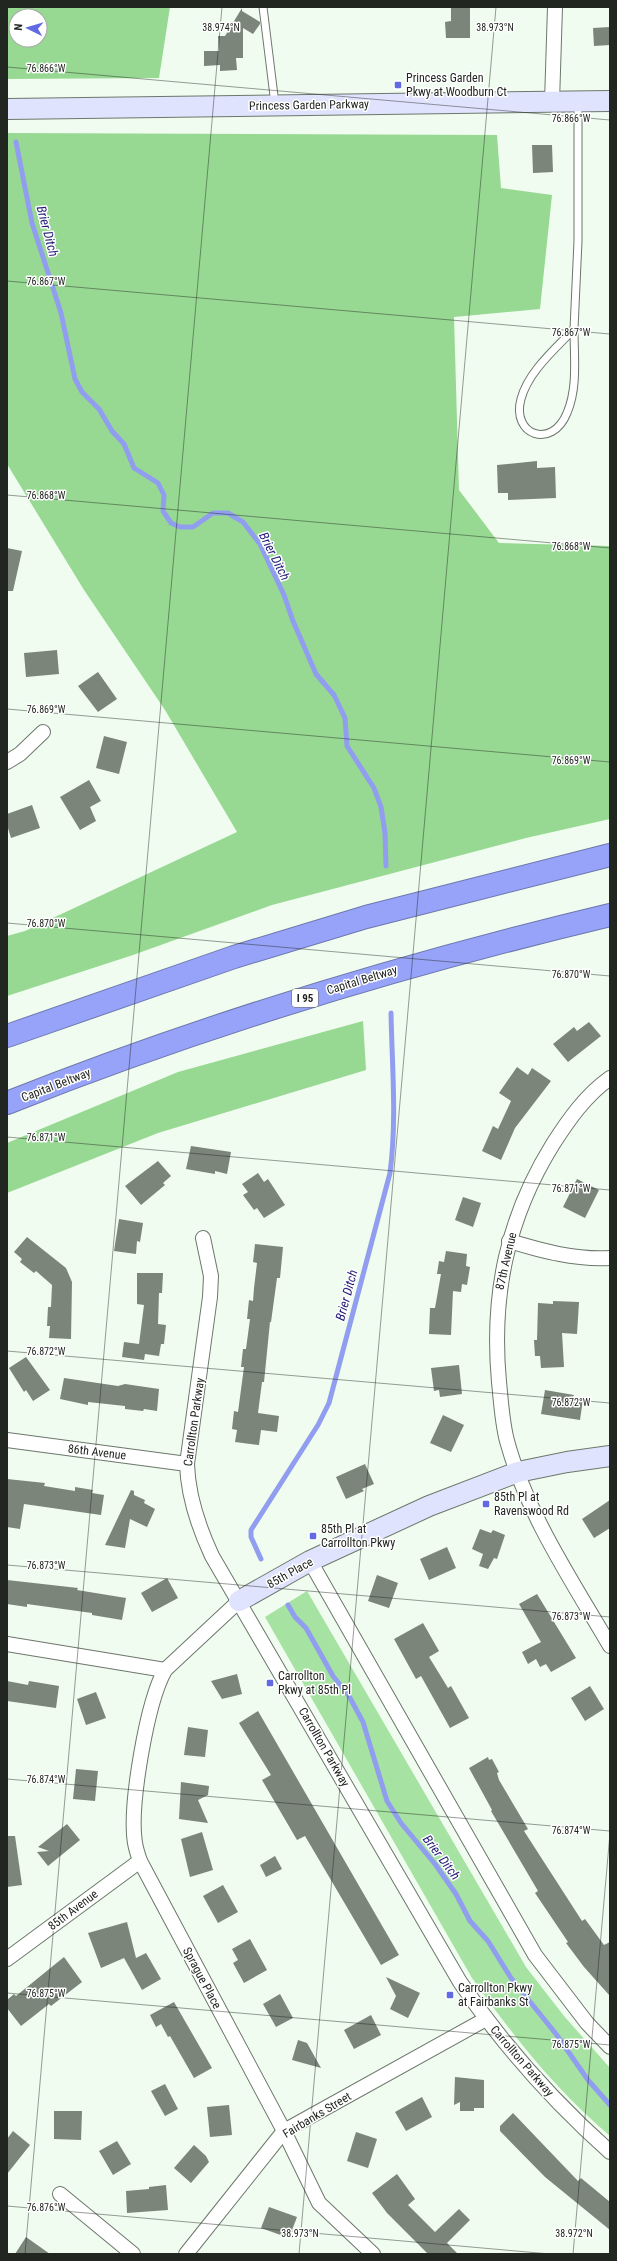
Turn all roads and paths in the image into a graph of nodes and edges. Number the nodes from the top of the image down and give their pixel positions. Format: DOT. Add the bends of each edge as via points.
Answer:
graph roads {
  1 [pos="263,7"];
  2 [pos="555,7"];
  3 [pos="610,101"];
  4 [pos="552,102"];
  5 [pos="578,102"];
  6 [pos="275,106"];
  7 [pos="7,109"];
  8 [pos="574,329"];
  9 [pos="43,732"];
  10 [pos="7,762"];
  11 [pos="610,855"];
  12 [pos="610,915"];
  13 [pos="7,1036"];
  14 [pos="610,1078"];
  15 [pos="7,1103"];
  16 [pos="203,1238"];
  17 [pos="509,1241"];
  18 [pos="610,1258"];
  19 [pos="7,1440"];
  20 [pos="610,1456"];
  21 [pos="187,1464"];
  22 [pos="518,1472"];
  23 [pos="310,1561"];
  24 [pos="239,1601"];
  25 [pos="7,1644"];
  26 [pos="610,1646"];
  27 [pos="165,1670"];
  28 [pos="140,1861"];
  29 [pos="7,1959"];
  30 [pos="486,2020"];
  31 [pos="610,2047"];
  32 [pos="284,2131"];
  33 [pos="610,2152"];
  34 [pos="60,2194"];
  35 [pos="133,2254"];
  36 [pos="186,2254"];
  37 [pos="373,2254"];
  1 -- 6 [label="lane"];
  2 -- 4 [label="street"];
  3 -- 5 [label="street, Princess Garden Parkway"];
  4 -- 5 [label="street, Princess Garden Parkway"];
  4 -- 6 [label="street, Princess Garden Parkway"];
  5 -- 8 [label="lane" via="578,241"];
  6 -- 7 [label="street, Princess Garden Parkway"];
  8 -- 8 [label="lane" via="531,378 521,398 521,423 535,435 556,431 567,415 574,383"];
  9 -- 10 [label="street" via="20,754"];
  11 -- 13 [label="highway" via="501,881 234,957"];
  12 -- 15 [label="highway, Capital Beltway / I 95" via="381,974 255,1013"];
  14 -- 17 [label="street, 87th Avenue" via="594,1089 581,1105 540,1166 523,1199"];
  16 -- 21 [label="street, Carrollton Parkway" via="212,1276"];
  17 -- 18 [label="street" via="566,1256"];
  17 -- 22 [label="street, 87th Avenue" via="499,1289 496,1347 503,1418"];
  19 -- 21 [label="street, 86th Avenue"];
  20 -- 22 [label="street, 85th Place"];
  21 -- 24 [label="street, Carrollton Parkway" via="187,1481 200,1531"];
  22 -- 23 [label="street, 85th Place" via="429,1506"];
  22 -- 26 [label="street, 87th Avenue" via="543,1528"];
  23 -- 24 [label="street, 85th Place"];
  23 -- 31 [label="street" via="535,1955 587,2023"];
  24 -- 27 [label="street, 85th Place"];
  24 -- 30 [label="street, Carrollton Parkway" via="460,1982"];
  25 -- 27 [label="street"];
  27 -- 28 [label="street, Sprague Place" via="156,1690 138,1784 134,1825"];
  28 -- 29 [label="street, 85th Avenue"];
  28 -- 32 [label="street, Sprague Place"];
  30 -- 32 [label="street, Fairbanks Street"];
  30 -- 33 [label="street, Carrollton Parkway" via="528,2071 573,2119"];
  32 -- 36 [label="street, Fairbanks Street"];
  32 -- 37 [label="street, Sprague Place" via="320,2203"];
  34 -- 35 [label="street"];
}
